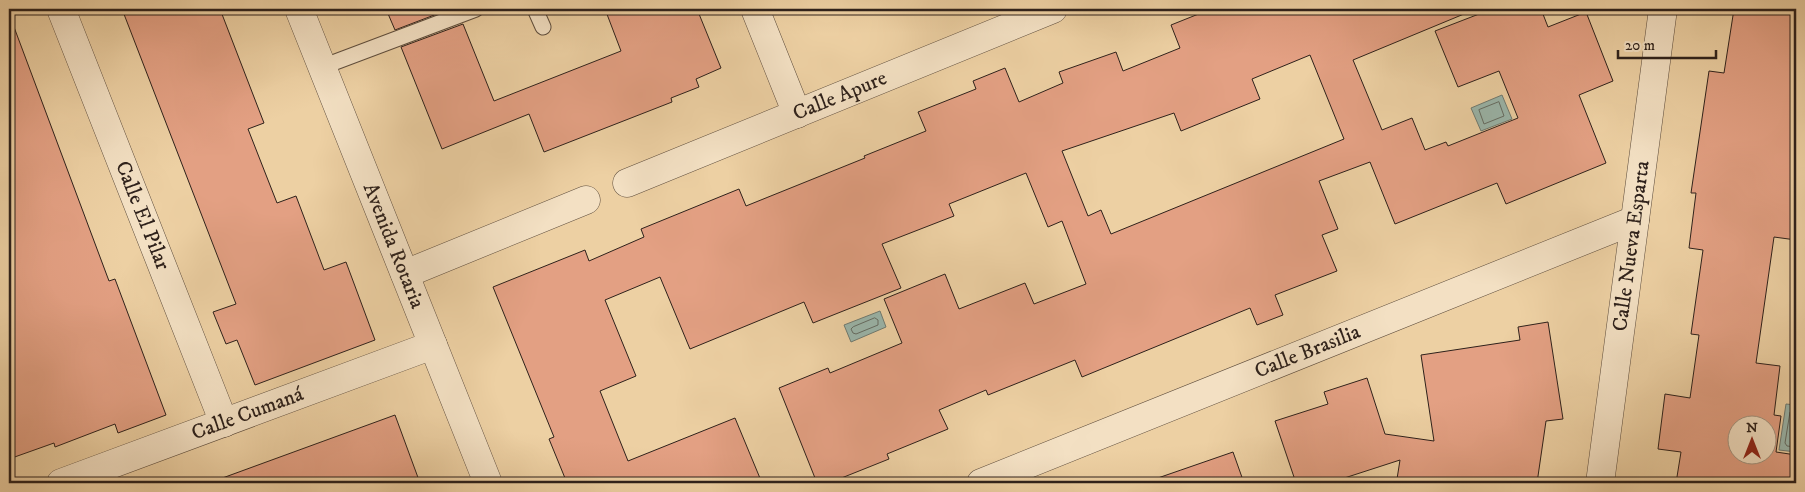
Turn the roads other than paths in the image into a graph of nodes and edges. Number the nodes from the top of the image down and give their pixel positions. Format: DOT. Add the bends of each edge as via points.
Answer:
graph roads {
  1 [pos="61,9"];
  2 [pos="299,9"];
  3 [pos="476,9"];
  4 [pos="535,9"];
  5 [pos="755,9"];
  6 [pos="1053,9"];
  7 [pos="1664,9"];
  8 [pos="543,28"];
  9 [pos="322,67"];
  10 [pos="797,114"];
  11 [pos="627,184"];
  12 [pos="586,200"];
  13 [pos="1636,220"];
  14 [pos="405,274"];
  15 [pos="433,346"];
  16 [pos="224,423"];
  17 [pos="61,483"];
  18 [pos="488,483"];
  19 [pos="981,483"];
  20 [pos="1600,483"];
  1 -- 16 [label="street, Calle El Pilar"];
  2 -- 9 [label="street, Avenida Rotaria"];
  3 -- 9 [label="lane"];
  4 -- 8 [label="lane"];
  5 -- 10 [label="street"];
  6 -- 10 [label="street, Calle Apure"];
  7 -- 13 [label="street, Calle Nueva Esparta"];
  9 -- 14 [label="street, Avenida Rotaria"];
  10 -- 11 [label="street, Calle Apure"];
  12 -- 14 [label="street"];
  13 -- 19 [label="street, Calle Brasilia"];
  13 -- 20 [label="street, Calle Nueva Esparta"];
  14 -- 15 [label="street, Avenida Rotaria"];
  15 -- 16 [label="street, Calle Cumaná"];
  15 -- 18 [label="street, Avenida Rotaria"];
  16 -- 17 [label="street, Calle Cumaná"];
}
